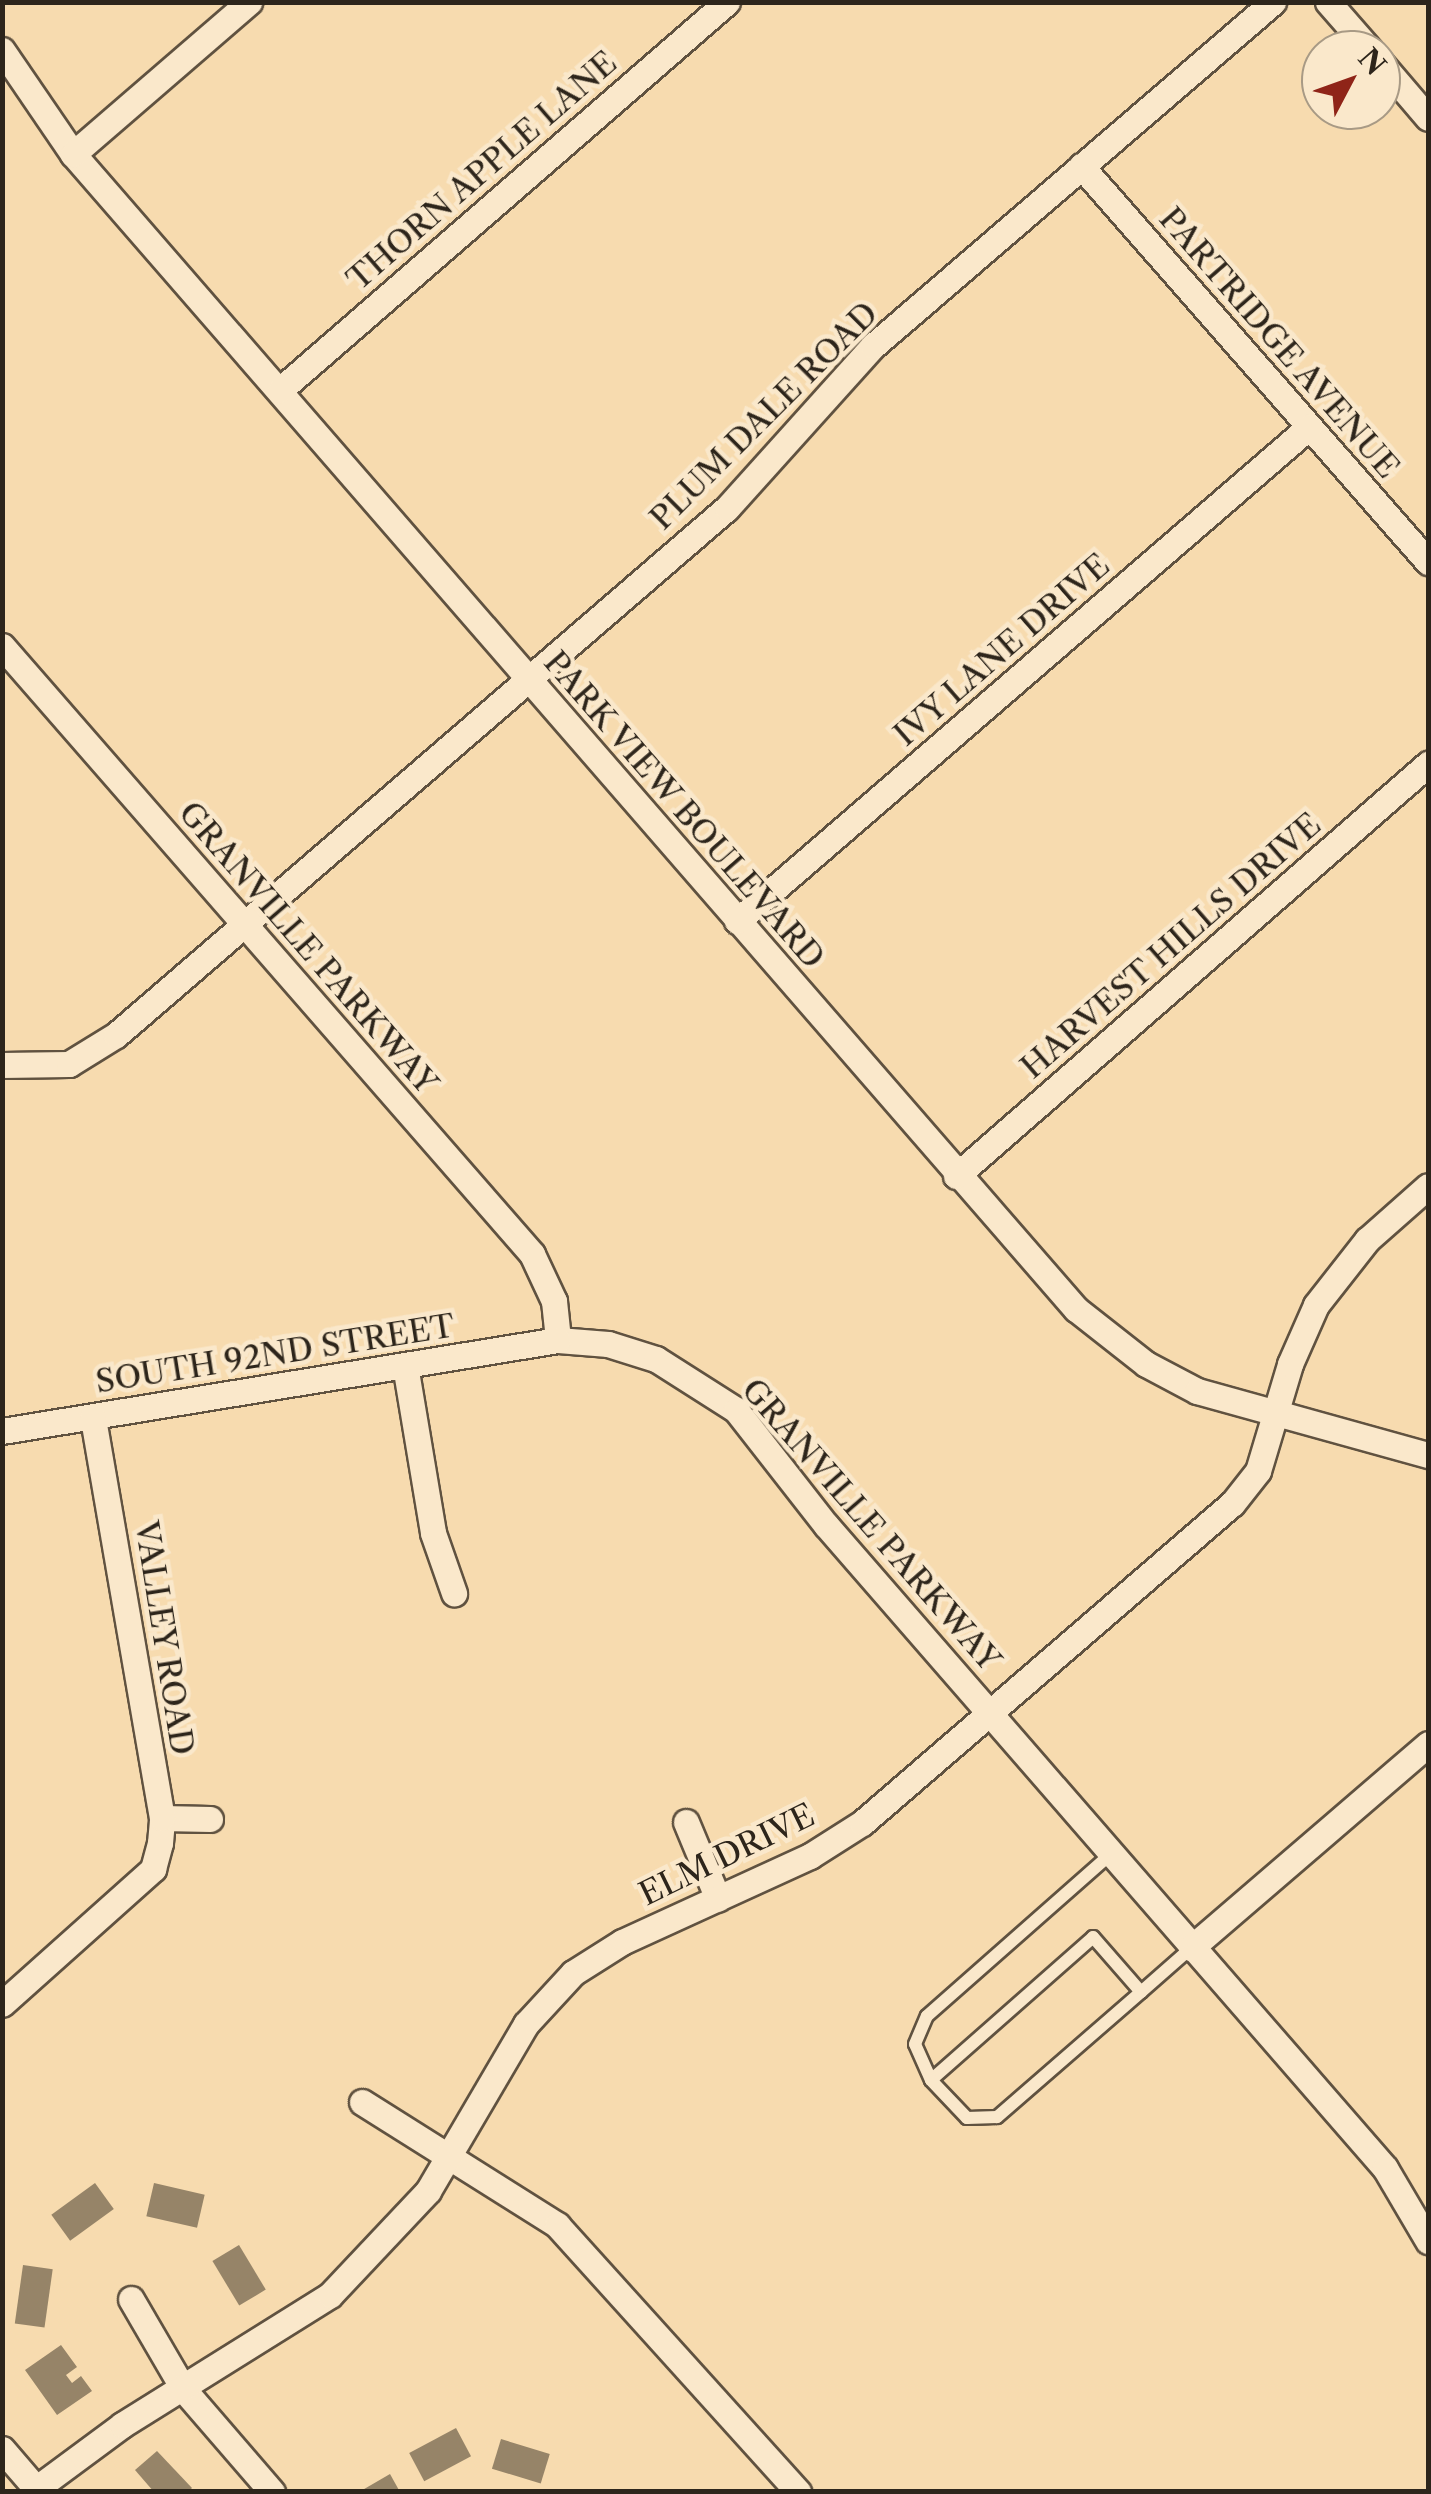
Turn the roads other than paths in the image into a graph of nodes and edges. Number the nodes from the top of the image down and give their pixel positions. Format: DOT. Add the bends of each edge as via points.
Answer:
graph roads {
  1 [pos="249,2"];
  2 [pos="727,2"];
  3 [pos="1273,2"];
  4 [pos="1328,2"];
  5 [pos="1352,30"];
  6 [pos="2,50"];
  7 [pos="1401,86"];
  8 [pos="1428,118"];
  9 [pos="73,154"];
  10 [pos="1081,166"];
  11 [pos="280,390"];
  12 [pos="1309,427"];
  13 [pos="1428,562"];
  14 [pos="2,646"];
  15 [pos="530,679"];
  16 [pos="1428,764"];
  17 [pos="737,922"];
  18 [pos="246,926"];
  19 [pos="2,1065"];
  20 [pos="956,1176"];
  21 [pos="1428,1186"];
  22 [pos="558,1340"];
  23 [pos="405,1365"];
  24 [pos="1276,1414"];
  25 [pos="93,1417"];
  26 [pos="2,1431"];
  27 [pos="1428,1455"];
  28 [pos="454,1593"];
  29 [pos="990,1713"];
  30 [pos="1428,1744"];
  31 [pos="162,1818"];
  32 [pos="210,1819"];
  33 [pos="686,1822"];
  34 [pos="1111,1854"];
  35 [pos="718,1899"];
  36 [pos="1191,1948"];
  37 [pos="1141,1992"];
  38 [pos="2,2004"];
  39 [pos="931,2080"];
  40 [pos="362,2102"];
  41 [pos="452,2157"];
  42 [pos="1420,2202"];
  43 [pos="1428,2241"];
  44 [pos="132,2299"];
  45 [pos="184,2390"];
  46 [pos="2,2449"];
  47 [pos="38,2490"];
  48 [pos="272,2492"];
  49 [pos="798,2492"];
  1 -- 9 [label="street"];
  2 -- 11 [label="street, THORN APPLE LANE"];
  3 -- 10 [label="street, PLUM DALE ROAD"];
  4 -- 5 [label="street"];
  6 -- 9 [label="street, PARK VIEW BOULEVARD"];
  7 -- 8 [label="street"];
  9 -- 11 [label="street, PARK VIEW BOULEVARD"];
  10 -- 12 [label="street, PARTRIDGE AVENUE"];
  10 -- 15 [label="street, PLUM DALE ROAD" via="873,346 727,508"];
  11 -- 15 [label="street, PARK VIEW BOULEVARD"];
  12 -- 13 [label="street, PARTRIDGE AVENUE"];
  12 -- 17 [label="street, IVY LANE DRIVE"];
  14 -- 18 [label="street, GRANVILLE PARKWAY"];
  15 -- 17 [label="street, PARK VIEW BOULEVARD"];
  15 -- 18 [label="street, PLUM DALE ROAD"];
  16 -- 20 [label="street, HARVEST HILLS DRIVE"];
  17 -- 20 [label="street, PARK VIEW BOULEVARD"];
  18 -- 19 [label="street, PLUM DALE ROAD" via="116,1035 68,1064"];
  18 -- 22 [label="street, GRANVILLE PARKWAY" via="532,1254 554,1301"];
  20 -- 24 [label="street, PARK VIEW BOULEVARD" via="1045,1278 1129,1353 1197,1390"];
  21 -- 24 [label="street, ELM DRIVE" via="1367,1240 1327,1288 1290,1364"];
  22 -- 23 [label="street, SOUTH 92ND STREET"];
  22 -- 29 [label="street, GRANVILLE PARKWAY" via="608,1344 656,1359 736,1410"];
  23 -- 25 [label="street, SOUTH 92ND STREET"];
  23 -- 28 [label="street" via="433,1533"];
  24 -- 27 [label="street, PARK VIEW BOULEVARD"];
  24 -- 29 [label="street, ELM DRIVE" via="1258,1470 1242,1494"];
  25 -- 26 [label="street, SOUTH 92ND STREET"];
  25 -- 31 [label="street, VALLEY ROAD"];
  29 -- 34 [label="street, GRANVILLE PARKWAY"];
  29 -- 35 [label="street, ELM DRIVE" via="862,1823"];
  30 -- 36 [label="street"];
  31 -- 32 [label="street"];
  31 -- 38 [label="street, VALLEY ROAD" via="153,1869"];
  33 -- 35 [label="street"];
  34 -- 36 [label="street, GRANVILLE PARKWAY"];
  34 -- 39 [label="lane" via="927,2016 915,2044"];
  35 -- 41 [label="street, ELM DRIVE" via="604,1952 563,1982 526,2024"];
  36 -- 37 [label="lane"];
  36 -- 42 [label="street, GRANVILLE PARKWAY"];
  37 -- 39 [label="lane" via="997,2117 967,2118"];
  37 -- 39 [label="lane" via="1093,1937"];
  40 -- 41 [label="street"];
  41 -- 45 [label="street, ELM DRIVE" via="410,2213 330,2295"];
  41 -- 49 [label="street" via="556,2225"];
  42 -- 43 [label="street, GRANVILLE PARKWAY"];
  44 -- 45 [label="street"];
  45 -- 47 [label="street, ELM DRIVE" via="122,2424"];
  45 -- 48 [label="street"];
  46 -- 47 [label="street"];
}
